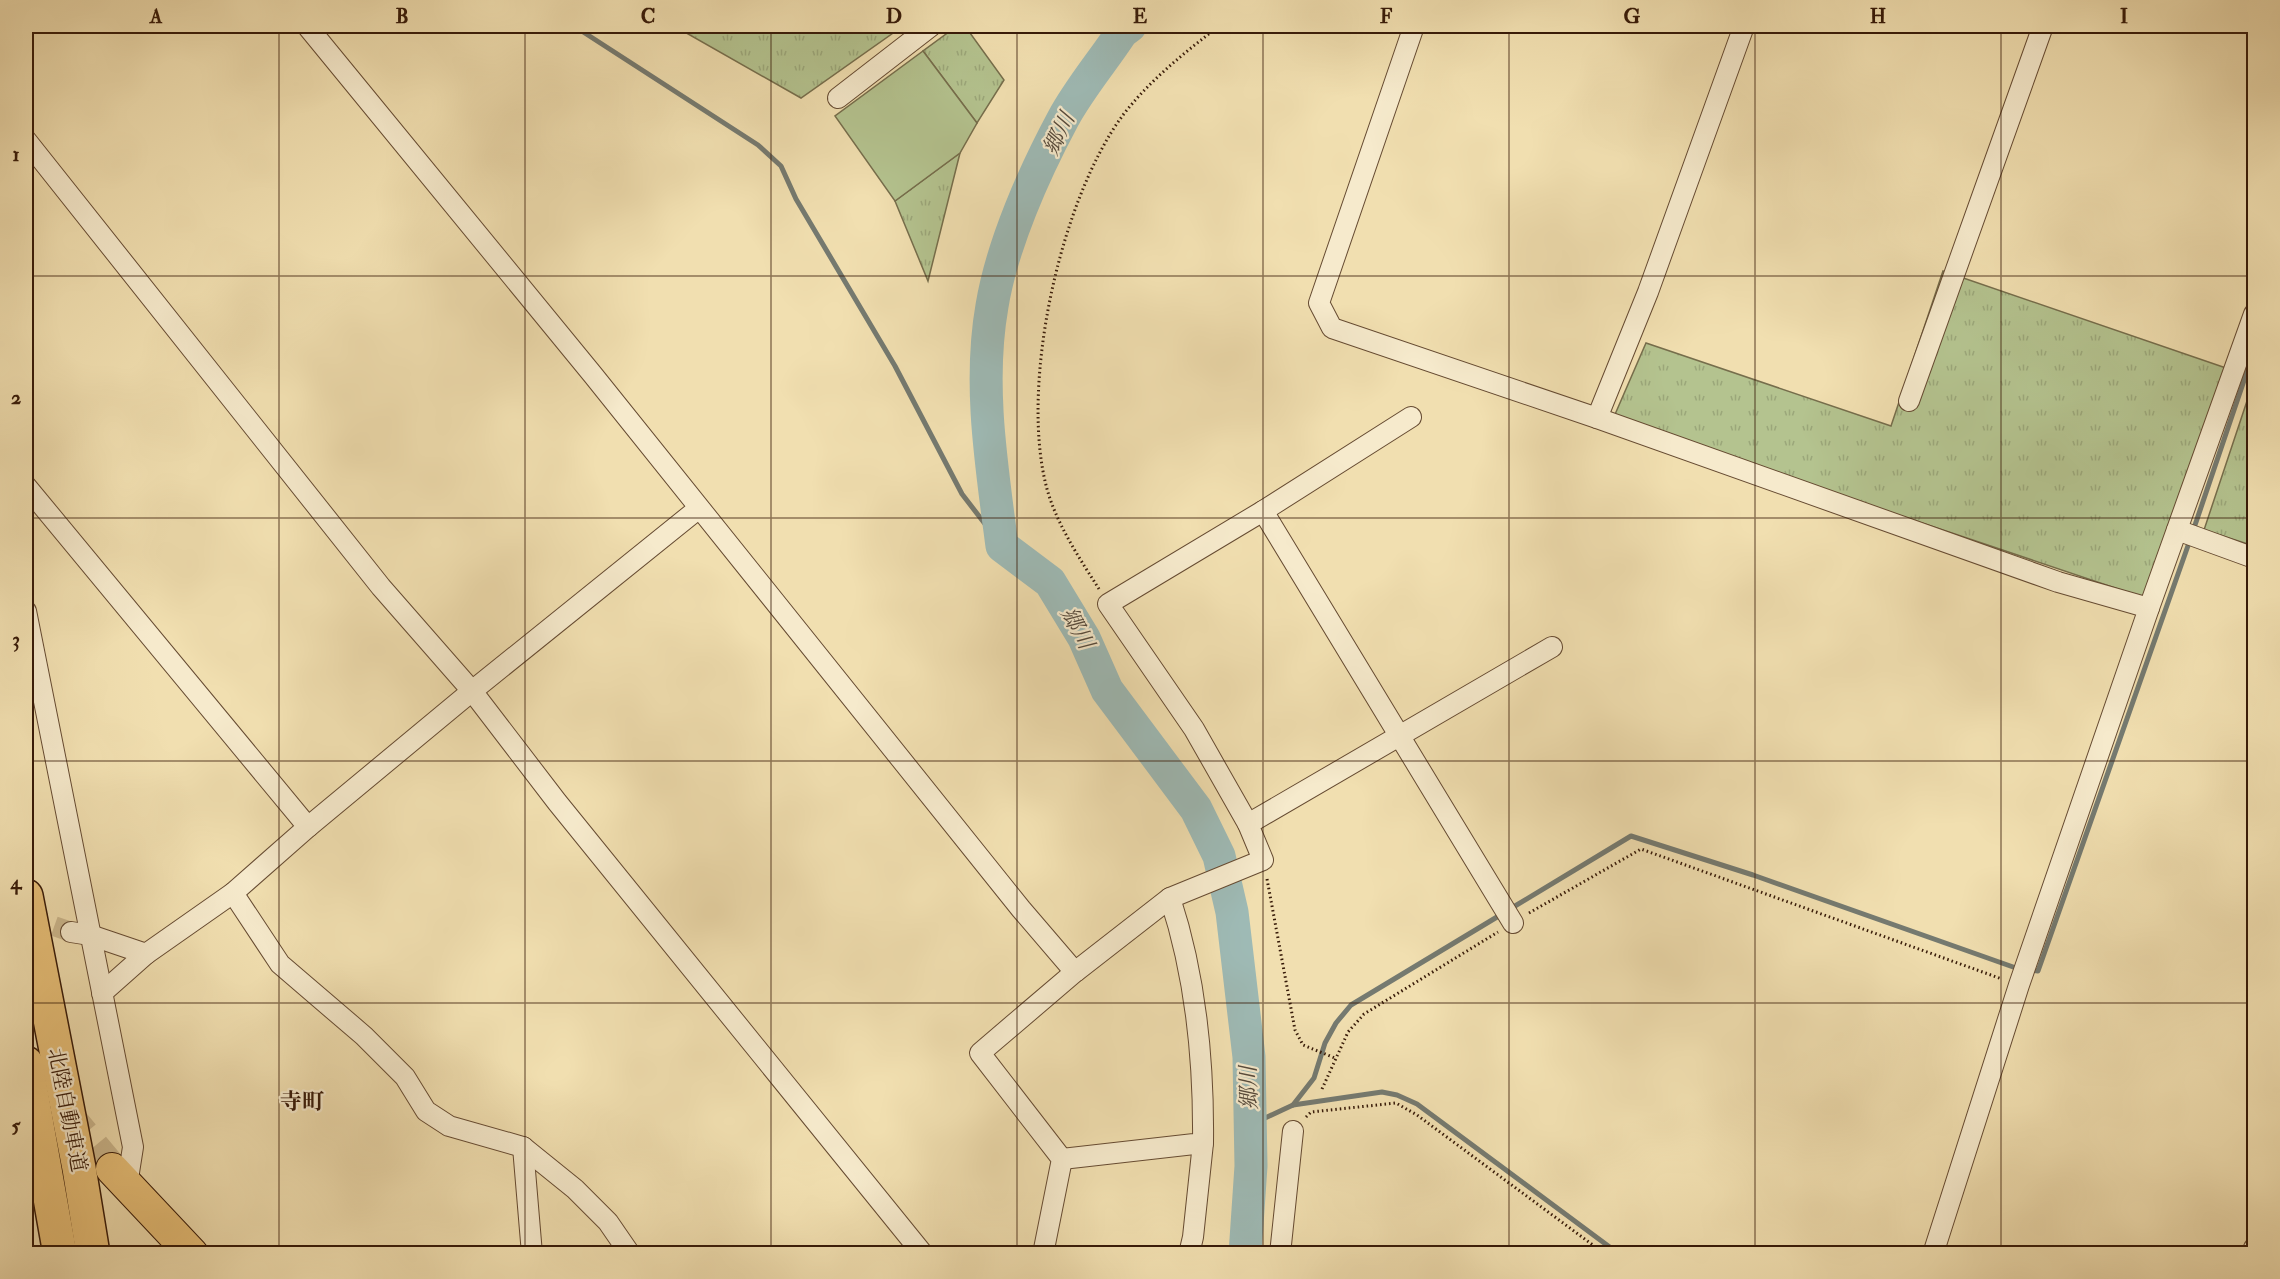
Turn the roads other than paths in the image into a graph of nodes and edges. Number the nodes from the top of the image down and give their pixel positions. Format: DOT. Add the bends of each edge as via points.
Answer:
graph roads {
  1 [pos="307,26"];
  2 [pos="931,26"];
  3 [pos="1414,26"];
  4 [pos="1744,26"];
  5 [pos="2043,26"];
  6 [pos="838,98"];
  7 [pos="26,140"];
  8 [pos="2254,314"];
  9 [pos="1909,401"];
  10 [pos="1411,417"];
  11 [pos="1597,418"];
  12 [pos="26,486"];
  13 [pos="698,509"];
  14 [pos="1263,511"];
  15 [pos="2177,530"];
  16 [pos="2254,558"];
  17 [pos="2149,608"];
  18 [pos="26,611"];
  19 [pos="1552,647"];
  20 [pos="472,691"];
  21 [pos="1400,734"];
  22 [pos="1248,824"];
  23 [pos="308,827"];
  24 [pos="233,892"];
  25 [pos="26,896"];
  26 [pos="1170,898"];
  27 [pos="1513,922"];
  28 [pos="81,934"];
  29 [pos="146,954"];
  30 [pos="1075,972"];
  31 [pos="102,993"];
  32 [pos="26,1063"];
  33 [pos="1293,1131"];
  34 [pos="1203,1143"];
  35 [pos="523,1147"];
  36 [pos="1062,1159"];
  37 [pos="120,1177"];
  38 [pos="2254,1248"];
  39 [pos="60,1254"];
  40 [pos="93,1254"];
  41 [pos="192,1254"];
  42 [pos="532,1254"];
  43 [pos="630,1254"];
  44 [pos="923,1254"];
  45 [pos="1043,1254"];
  46 [pos="1189,1254"];
  47 [pos="1280,1254"];
  48 [pos="1933,1254"];
  49 [pos="2253,1254"];
  1 -- 13 [label="street"];
  2 -- 6 [label="street"];
  3 -- 11 [label="street" via="1319,303 1332,328"];
  4 -- 11 [label="street" via="1648,292"];
  5 -- 9 [label="street"];
  7 -- 20 [label="street" via="381,587"];
  8 -- 15 [label="street"];
  10 -- 14 [label="street"];
  11 -- 17 [label="street" via="2058,582"];
  12 -- 23 [label="street"];
  13 -- 20 [label="street"];
  13 -- 30 [label="street"];
  14 -- 21 [label="street"];
  14 -- 22 [label="street" via="1108,604 1194,729"];
  15 -- 16 [label="street"];
  15 -- 17 [label="street"];
  17 -- 48 [label="street" via="2019,985"];
  18 -- 28 [label="street"];
  19 -- 21 [label="street"];
  20 -- 23 [label="street"];
  20 -- 44 [label="street" via="557,802"];
  21 -- 22 [label="street"];
  21 -- 27 [label="street"];
  22 -- 26 [label="street" via="1263,861"];
  23 -- 24 [label="street"];
  24 -- 29 [label="street"];
  24 -- 35 [label="street" via="280,964 405,1077 426,1111 449,1126"];
  25 -- 40 [label="highway, 北陸自動車道"];
  26 -- 30 [label="street"];
  26 -- 34 [label="street" via="1184,939 1197,1014"];
  28 -- 29 [label="street"];
  28 -- 31 [label="street"];
  29 -- 31 [label="street"];
  30 -- 36 [label="street" via="980,1053"];
  31 -- 37 [label="street" via="133,1146"];
  32 -- 39 [label="highway, 北陸自動車道"];
  33 -- 47 [label="street"];
  34 -- 36 [label="street"];
  34 -- 46 [label="street"];
  35 -- 42 [label="street"];
  35 -- 43 [label="street" via="608,1222"];
  36 -- 45 [label="street"];
  37 -- 41 [label="main road"];
  38 -- 49 [label="street"];
}
